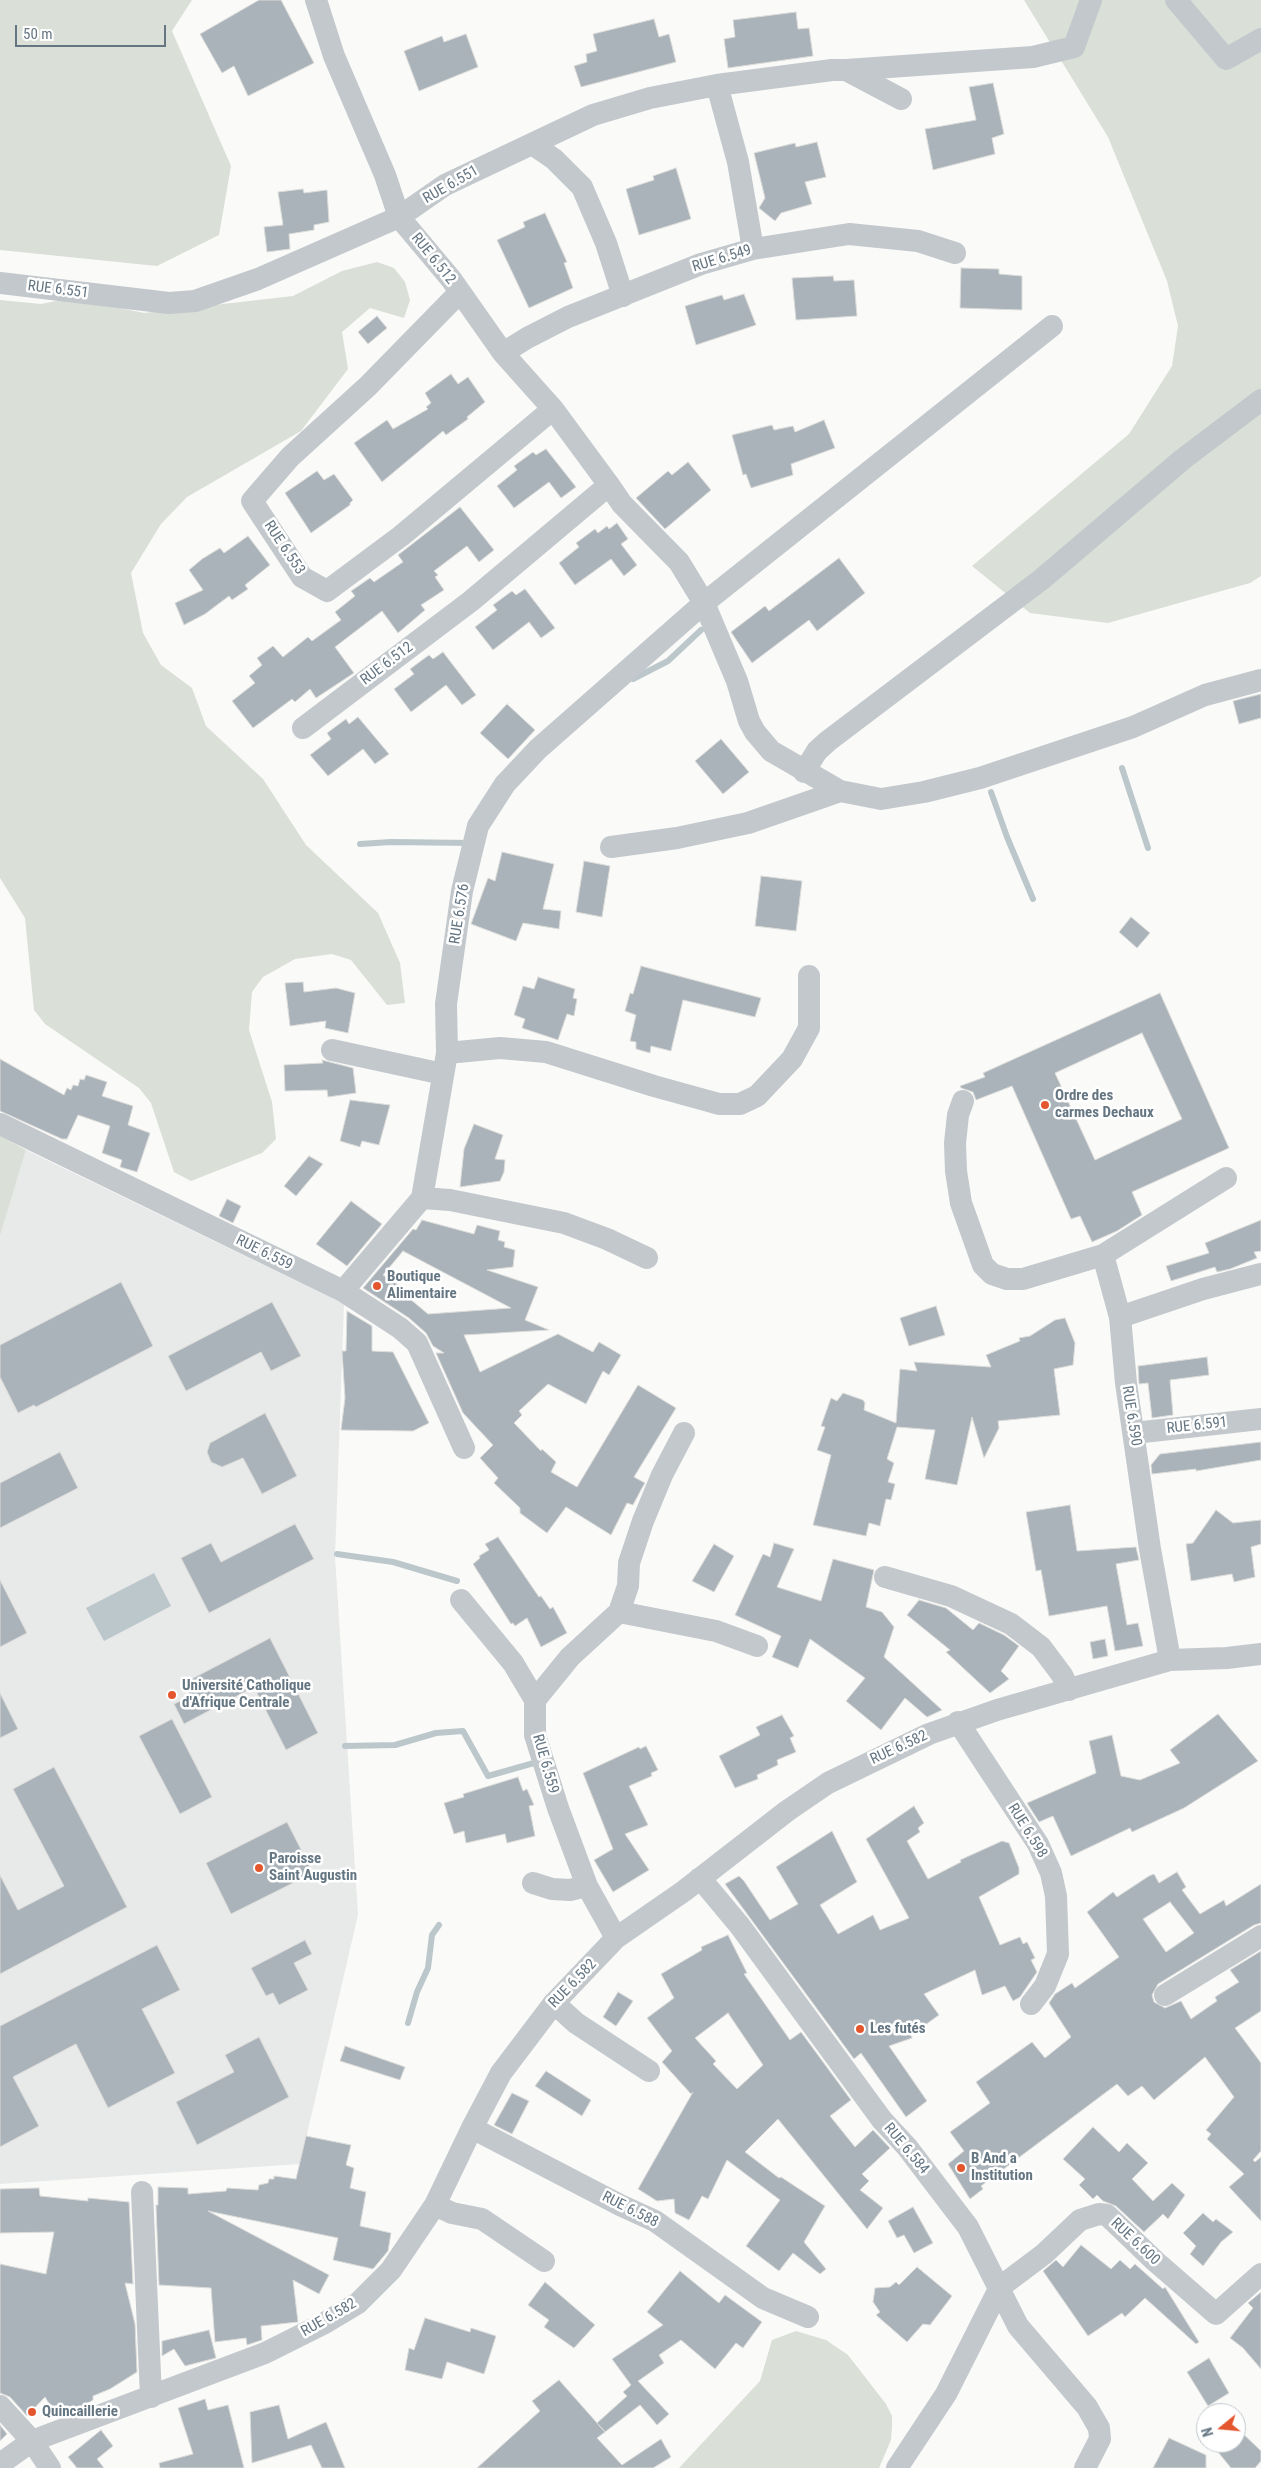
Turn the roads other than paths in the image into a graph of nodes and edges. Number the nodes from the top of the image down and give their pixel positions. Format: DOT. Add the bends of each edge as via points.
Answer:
graph roads {
  1 [pos="316,0"];
  2 [pos="1091,0"];
  3 [pos="1176,0"];
  4 [pos="1261,39"];
  5 [pos="846,70"];
  6 [pos="718,85"];
  7 [pos="900,99"];
  8 [pos="532,144"];
  9 [pos="399,218"];
  10 [pos="754,249"];
  11 [pos="956,253"];
  12 [pos="0,283"];
  13 [pos="460,292"];
  14 [pos="622,296"];
  15 [pos="1052,326"];
  16 [pos="503,353"];
  17 [pos="1261,400"];
  18 [pos="553,409"];
  19 [pos="609,485"];
  20 [pos="704,603"];
  21 [pos="1261,680"];
  22 [pos="303,728"];
  23 [pos="804,772"];
  24 [pos="840,791"];
  25 [pos="611,847"];
  26 [pos="809,976"];
  27 [pos="332,1050"];
  28 [pos="445,1063"];
  29 [pos="963,1101"];
  30 [pos="0,1124"];
  31 [pos="1226,1178"];
  32 [pos="422,1198"];
  33 [pos="1103,1255"];
  34 [pos="647,1258"];
  35 [pos="1261,1274"];
  36 [pos="343,1290"];
  37 [pos="1120,1317"];
  38 [pos="1261,1419"];
  39 [pos="684,1433"];
  40 [pos="1134,1433"];
  41 [pos="464,1448"];
  42 [pos="885,1577"];
  43 [pos="461,1600"];
  44 [pos="619,1612"];
  45 [pos="757,1646"];
  46 [pos="1261,1654"];
  47 [pos="1170,1660"];
  48 [pos="1069,1690"];
  49 [pos="534,1700"];
  50 [pos="958,1722"];
  51 [pos="700,1878"];
  52 [pos="533,1883"];
  53 [pos="587,1886"];
  54 [pos="1261,1936"];
  55 [pos="616,1938"];
  56 [pos="1165,1995"];
  57 [pos="554,2003"];
  58 [pos="1031,2004"];
  59 [pos="649,2071"];
  60 [pos="472,2128"];
  61 [pos="142,2192"];
  62 [pos="435,2205"];
  63 [pos="544,2261"];
  64 [pos="1261,2274"];
  65 [pos="1000,2288"];
  66 [pos="808,2317"];
  67 [pos="151,2397"];
  68 [pos="0,2406"];
  69 [pos="32,2441"];
  70 [pos="0,2464"];
  71 [pos="50,2468"];
  72 [pos="897,2468"];
  73 [pos="1085,2468"];
  1 -- 9 [label="street, RUE 6.512" via="334,56 385,175"];
  2 -- 5 [label="street, RUE 6.551" via="1074,47 1033,57"];
  3 -- 4 [label="street" via="1226,59"];
  5 -- 6 [label="street, RUE 6.551"];
  5 -- 7 [label="street"];
  6 -- 8 [label="street, RUE 6.551" via="650,98 593,115"];
  6 -- 10 [label="street" via="738,162"];
  8 -- 9 [label="street, RUE 6.551" via="445,185"];
  8 -- 14 [label="street" via="554,159 582,187 606,243"];
  9 -- 12 [label="street, RUE 6.551" via="258,280 195,300 169,303"];
  9 -- 13 [label="street, RUE 6.512"];
  10 -- 11 [label="street, RUE 6.549" via="849,234 918,241"];
  10 -- 14 [label="street, RUE 6.549" via="702,264"];
  13 -- 16 [label="street, RUE 6.512"];
  13 -- 18 [label="street, RUE 6.553" via="368,386 290,457 252,501 302,577 327,590 401,536"];
  14 -- 16 [label="street, RUE 6.549" via="526,338"];
  15 -- 20 [label="street, RUE 6.576"];
  16 -- 18 [label="street, RUE 6.512"];
  17 -- 23 [label="street" via="1183,459 1042,579 828,741 817,751"];
  18 -- 19 [label="street, RUE 6.512"];
  19 -- 20 [label="street, RUE 6.512" via="632,514 680,562"];
  19 -- 22 [label="street, RUE 6.512" via="471,601"];
  20 -- 23 [label="street, RUE 6.512" via="737,681 749,721 771,751"];
  20 -- 28 [label="street, RUE 6.576" via="538,749 505,784 478,826 462,891 446,1004"];
  21 -- 24 [label="street" via="1205,695 1133,727 980,778 880,799"];
  23 -- 24 [label="street"];
  24 -- 25 [label="street" via="748,823 678,838"];
  26 -- 28 [label="street" via="809,1028 787,1065 756,1096 740,1104 718,1104 546,1052 500,1048"];
  27 -- 28 [label="street"];
  28 -- 32 [label="street, RUE 6.576"];
  29 -- 33 [label="street" via="955,1143 956,1171 969,1232 983,1265 992,1274 1007,1279 1023,1279"];
  30 -- 36 [label="street, RUE 6.559"];
  31 -- 33 [label="street"];
  32 -- 34 [label="street" via="450,1200 564,1223"];
  32 -- 36 [label="street"];
  33 -- 37 [label="street, RUE 6.590"];
  35 -- 37 [label="street"];
  36 -- 41 [label="street, RUE 6.559" via="417,1343"];
  37 -- 40 [label="street, RUE 6.590"];
  38 -- 40 [label="street, RUE 6.591"];
  39 -- 44 [label="street" via="643,1521 629,1562 628,1586"];
  40 -- 47 [label="street, RUE 6.590"];
  42 -- 48 [label="street" via="951,1596 1011,1624 1040,1647 1062,1675"];
  43 -- 49 [label="street, RUE 6.559" via="513,1663"];
  44 -- 45 [label="street" via="716,1631"];
  44 -- 49 [label="street" via="570,1657"];
  46 -- 47 [label="street, RUE 6.582"];
  47 -- 48 [label="street, RUE 6.582"];
  48 -- 50 [label="street, RUE 6.582"];
  49 -- 53 [label="street, RUE 6.559" via="535,1735"];
  50 -- 51 [label="street, RUE 6.582" via="828,1783"];
  50 -- 58 [label="street, RUE 6.598" via="1038,1844 1051,1873 1056,1896 1058,1954 1045,1986"];
  51 -- 55 [label="street, RUE 6.582"];
  51 -- 65 [label="street, RUE 6.584" via="740,1926 882,2120 964,2220"];
  52 -- 53 [label="street" via="570,1890"];
  53 -- 55 [label="street, RUE 6.559"];
  54 -- 56 [label="street"];
  55 -- 57 [label="street, RUE 6.582"];
  57 -- 59 [label="street" via="576,2023"];
  57 -- 60 [label="street, RUE 6.582" via="502,2073"];
  60 -- 62 [label="street, RUE 6.582"];
  60 -- 66 [label="street, RUE 6.588" via="655,2221 763,2298"];
  61 -- 67 [label="street"];
  62 -- 63 [label="street" via="452,2213 482,2219"];
  62 -- 67 [label="street, RUE 6.582" via="391,2270 358,2302 265,2353"];
  64 -- 65 [label="street, RUE 6.600" via="1216,2314 1107,2215 1099,2214 1080,2220 1044,2254"];
  65 -- 72 [label="street" via="946,2394"];
  65 -- 73 [label="street, RUE 6.584" via="1018,2326 1079,2396 1099,2428 1100,2439"];
  67 -- 69 [label="street, RUE 6.582"];
  68 -- 69 [label="street"];
  69 -- 70 [label="street, RUE 6.582"];
  69 -- 71 [label="street"];
}
